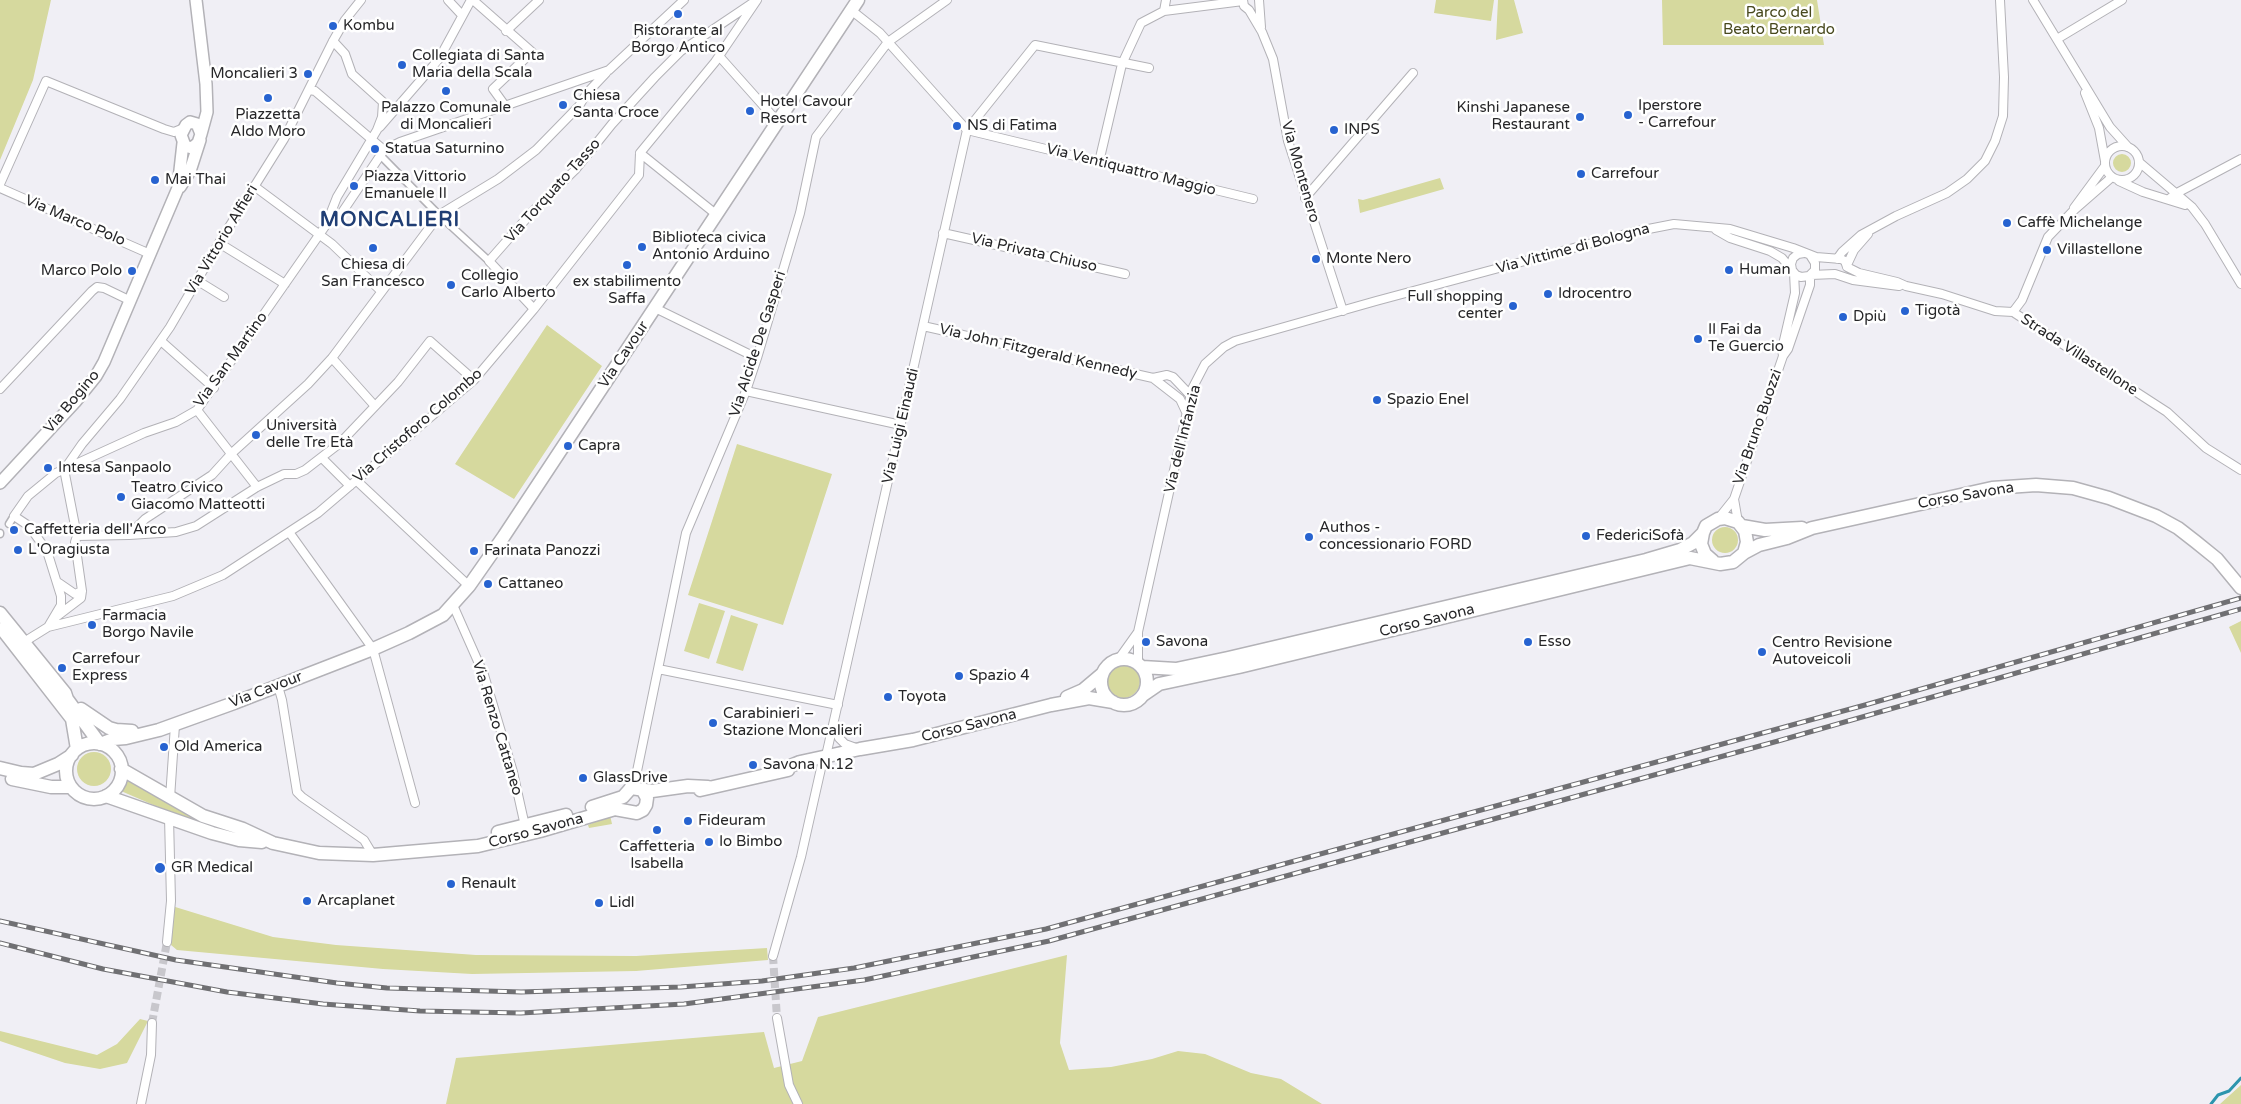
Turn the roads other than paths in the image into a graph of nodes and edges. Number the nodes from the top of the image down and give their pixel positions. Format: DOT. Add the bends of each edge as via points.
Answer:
graph roads {
  1 [pos="196,0"];
  2 [pos="361,0"];
  3 [pos="448,0"];
  4 [pos="472,0"];
  5 [pos="539,0"];
  6 [pos="684,0"];
  7 [pos="757,0"];
  8 [pos="947,0"];
  9 [pos="1166,0"];
  10 [pos="1243,0"];
  11 [pos="2000,0"];
  12 [pos="2033,0"];
  13 [pos="2122,0"];
  14 [pos="1258,3"];
  15 [pos="855,5"];
  16 [pos="1249,10"];
  17 [pos="1164,11"];
  18 [pos="462,14"];
  19 [pos="506,31"];
  20 [pos="1262,32"];
  21 [pos="2057,39"];
  22 [pos="334,41"];
  23 [pos="888,42"];
  24 [pos="719,56"];
  25 [pos="1122,64"];
  26 [pos="1149,68"];
  27 [pos="610,70"];
  28 [pos="1413,73"];
  29 [pos="2082,82"];
  30 [pos="310,90"];
  31 [pos="206,96"];
  32 [pos="506,107"];
  33 [pos="777,121"];
  34 [pos="187,125"];
  35 [pos="164,129"];
  36 [pos="377,130"];
  37 [pos="967,130"];
  38 [pos="201,137"];
  39 [pos="372,139"];
  40 [pos="183,142"];
  41 [pos="2128,147"];
  42 [pos="383,153"];
  43 [pos="640,153"];
  44 [pos="2241,159"];
  45 [pos="1099,162"];
  46 [pos="2139,162"];
  47 [pos="2105,164"];
  48 [pos="2114,178"];
  49 [pos="0,184"];
  50 [pos="254,186"];
  51 [pos="0,188"];
  52 [pos="178,188"];
  53 [pos="2172,196"];
  54 [pos="1306,198"];
  55 [pos="1252,200"];
  56 [pos="2073,211"];
  57 [pos="439,215"];
  58 [pos="717,215"];
  59 [pos="326,226"];
  60 [pos="1714,229"];
  61 [pos="1869,232"];
  62 [pos="943,233"];
  63 [pos="319,234"];
  64 [pos="219,243"];
  65 [pos="150,254"];
  66 [pos="1807,254"];
  67 [pos="1836,259"];
  68 [pos="489,261"];
  69 [pos="1847,266"];
  70 [pos="1793,272"];
  71 [pos="1125,274"];
  72 [pos="1837,274"];
  73 [pos="1811,275"];
  74 [pos="198,281"];
  75 [pos="284,284"];
  76 [pos="2241,284"];
  77 [pos="1906,286"];
  78 [pos="381,291"];
  79 [pos="224,297"];
  80 [pos="131,300"];
  81 [pos="655,308"];
  82 [pos="534,310"];
  83 [pos="1343,311"];
  84 [pos="2012,312"];
  85 [pos="924,326"];
  86 [pos="161,341"];
  87 [pos="1783,356"];
  88 [pos="332,358"];
  89 [pos="757,358"];
  90 [pos="1153,378"];
  91 [pos="474,380"];
  92 [pos="214,388"];
  93 [pos="0,389"];
  94 [pos="746,391"];
  95 [pos="1191,396"];
  96 [pos="374,405"];
  97 [pos="197,410"];
  98 [pos="1187,414"];
  99 [pos="902,425"];
  100 [pos="232,453"];
  101 [pos="322,458"];
  102 [pos="64,469"];
  103 [pos="2241,470"];
  104 [pos="357,481"];
  105 [pos="0,483"];
  106 [pos="350,486"];
  107 [pos="257,487"];
  108 [pos="1734,499"];
  109 [pos="14,516"];
  110 [pos="1718,518"];
  111 [pos="9,524"];
  112 [pos="1740,524"];
  113 [pos="1812,528"];
  114 [pos="290,532"];
  115 [pos="1703,533"];
  116 [pos="129,535"];
  117 [pos="77,536"];
  118 [pos="1744,554"];
  119 [pos="1713,561"];
  120 [pos="59,583"];
  121 [pos="2238,584"];
  122 [pos="469,586"];
  123 [pos="82,591"];
  124 [pos="453,605"];
  125 [pos="0,613"];
  126 [pos="55,617"];
  127 [pos="0,626"];
  128 [pos="48,627"];
  129 [pos="1138,632"];
  130 [pos="24,642"];
  131 [pos="372,649"];
  132 [pos="1118,660"];
  133 [pos="1140,665"];
  134 [pos="658,669"];
  135 [pos="1102,674"];
  136 [pos="278,686"];
  137 [pos="65,693"];
  138 [pos="1143,695"];
  139 [pos="1113,702"];
  140 [pos="838,705"];
  141 [pos="1051,705"];
  142 [pos="834,722"];
  143 [pos="175,725"];
  144 [pos="159,730"];
  145 [pos="100,744"];
  146 [pos="887,746"];
  147 [pos="860,749"];
  148 [pos="74,752"];
  149 [pos="824,760"];
  150 [pos="120,765"];
  151 [pos="0,768"];
  152 [pos="0,776"];
  153 [pos="636,776"];
  154 [pos="71,787"];
  155 [pos="636,794"];
  156 [pos="106,796"];
  157 [pos="170,798"];
  158 [pos="415,803"];
  159 [pos="626,810"];
  160 [pos="169,817"];
  161 [pos="525,826"];
  162 [pos="273,842"];
  163 [pos="445,848"];
  164 [pos="373,855"];
  165 [pos="166,942"];
  166 [pos="773,956"];
  167 [pos="777,1018"];
  168 [pos="152,1022"];
  169 [pos="140,1104"];
  170 [pos="798,1104"];
  1 -- 31 [label="main road"];
  2 -- 22 [label="street, Via Vittorio Alfieri"];
  3 -- 18 [label="street"];
  4 -- 18 [label="street"];
  4 -- 19 [label="street"];
  5 -- 19 [label="street"];
  6 -- 27 [label="street"];
  7 -- 24 [label="street"];
  7 -- 68 [label="street, Via Torquato Tasso" via="706,33 668,64"];
  8 -- 23 [label="street, Via Alcide De Gasperi"];
  9 -- 17 [label="street"];
  10 -- 16 [label="street, Via Montenero"];
  10 -- 17 [label="street"];
  11 -- 61 [label="street" via="2003,116 1985,161 1938,198"];
  12 -- 21 [label="street"];
  13 -- 21 [label="street"];
  14 -- 16 [label="street"];
  14 -- 20 [label="street, Via Montenero"];
  15 -- 23 [label="street"];
  15 -- 33 [label="main road, Via Cavour"];
  16 -- 20 [label="street, Via Montenero"];
  17 -- 25 [label="street" via="1141,23"];
  18 -- 36 [label="street" via="439,58"];
  19 -- 32 [label="street" via="532,52 493,89"];
  20 -- 54 [label="street, Via Montenero" via="1273,59 1288,141"];
  21 -- 29 [label="street"];
  22 -- 30 [label="street, Via Vittorio Alfieri"];
  22 -- 36 [label="street" via="346,54 352,74 384,102"];
  23 -- 37 [label="street"];
  23 -- 89 [label="street, Via Alcide De Gasperi" via="816,137 800,213"];
  24 -- 33 [label="street"];
  24 -- 43 [label="street"];
  25 -- 26 [label="street"];
  25 -- 37 [label="street" via="1035,45"];
  25 -- 45 [label="street"];
  27 -- 32 [label="street"];
  27 -- 57 [label="street" via="536,150 498,179"];
  28 -- 54 [label="street"];
  29 -- 41 [label="street" via="2110,127"];
  29 -- 47 [label="street" via="2099,128"];
  30 -- 39 [label="street"];
  30 -- 50 [label="street, Via Vittorio Alfieri"];
  31 -- 34 [label="main road" via="199,114"];
  31 -- 38 [label="main road" via="207,112"];
  32 -- 42 [label="street" via="400,142"];
  33 -- 58 [label="main road, Via Cavour"];
  34 -- 35 [label="street" via="174,132"];
  34 -- 38 [label="main road" via="197,124"];
  34 -- 40 [label="main road" via="181,135"];
  35 -- 40 [label="street"];
  35 -- 49 [label="street" via="46,82"];
  36 -- 39 [label="street"];
  37 -- 45 [label="street, Via Ventiquattro Maggio"];
  37 -- 62 [label="street, Via Luigi Einaudi"];
  38 -- 40 [label="main road" via="192,148"];
  38 -- 52 [label="main road" via="190,171"];
  39 -- 42 [label="street"];
  39 -- 59 [label="street" via="338,197"];
  40 -- 52 [label="main road"];
  41 -- 46 [label="street" via="2137,155"];
  41 -- 47 [label="street" via="2111,150"];
  42 -- 57 [label="street"];
  42 -- 59 [label="street" via="339,216"];
  43 -- 58 [label="street"];
  43 -- 82 [label="street, Via Cristoforo Colombo" via="639,175"];
  44 -- 53 [label="street"];
  45 -- 55 [label="street, Via Ventiquattro Maggio"];
  46 -- 48 [label="street" via="2132,177 2124,180"];
  46 -- 53 [label="street"];
  47 -- 48 [label="street"];
  47 -- 56 [label="street, Strada Villastellone"];
  48 -- 53 [label="street" via="2130,188"];
  48 -- 56 [label="street, Strada Villastellone"];
  50 -- 63 [label="street"];
  50 -- 64 [label="street, Via Vittorio Alfieri"];
  51 -- 65 [label="street, Via Marco Polo"];
  52 -- 65 [label="main road, Via Bogino"];
  53 -- 76 [label="street" via="2192,207"];
  54 -- 83 [label="street, Via Montenero"];
  56 -- 84 [label="street, Strada Villastellone" via="2048,237 2022,300"];
  57 -- 68 [label="street"];
  57 -- 78 [label="street"];
  58 -- 81 [label="main road, Via Cavour"];
  59 -- 63 [label="street, Via San Martino"];
  60 -- 66 [label="street, Via Vittime di Bologna" via="1730,229"];
  60 -- 70 [label="street" via="1730,238 1770,251 1782,258"];
  60 -- 83 [label="street, Via Vittime di Bologna" via="1674,224 1658,226"];
  61 -- 67 [label="street"];
  61 -- 69 [label="street" via="1854,250"];
  62 -- 71 [label="street, Via Privata Chiuso"];
  62 -- 85 [label="street, Via Luigi Einaudi"];
  63 -- 75 [label="street, Via San Martino"];
  63 -- 78 [label="street"];
  64 -- 74 [label="street, Via Vittorio Alfieri"];
  64 -- 75 [label="street"];
  65 -- 80 [label="main road, Via Bogino"];
  66 -- 67 [label="street"];
  66 -- 70 [label="street" via="1793,258"];
  66 -- 73 [label="street" via="1816,266"];
  67 -- 69 [label="street" via="1843,260"];
  67 -- 72 [label="street" via="1831,268"];
  68 -- 82 [label="street"];
  69 -- 72 [label="street" via="1844,273"];
  69 -- 77 [label="street" via="1859,274"];
  70 -- 73 [label="street" via="1801,278"];
  70 -- 87 [label="street, Via Bruno Buozzi" via="1795,293"];
  72 -- 73 [label="street"];
  72 -- 77 [label="street" via="1857,281"];
  73 -- 87 [label="street, Via Bruno Buozzi"];
  74 -- 79 [label="street"];
  74 -- 86 [label="street, Via Vittorio Alfieri"];
  75 -- 92 [label="street, Via San Martino"];
  77 -- 84 [label="street" via="1996,311"];
  78 -- 88 [label="street"];
  80 -- 93 [label="street" via="104,288 92,291"];
  80 -- 105 [label="main road, Via Bogino" via="96,376"];
  81 -- 89 [label="street"];
  81 -- 122 [label="main road, Via Cavour"];
  82 -- 91 [label="street, Via Cristoforo Colombo"];
  83 -- 95 [label="street, Via dell'Infanzia" via="1235,340 1205,364"];
  84 -- 103 [label="street, Strada Villastellone" via="2167,412 2206,448"];
  85 -- 90 [label="street, Via John Fitzgerald Kennedy"];
  85 -- 99 [label="street, Via Luigi Einaudi"];
  86 -- 92 [label="street"];
  86 -- 102 [label="street, Via Vittorio Alfieri"];
  87 -- 108 [label="street, Via Bruno Buozzi"];
  88 -- 96 [label="street"];
  88 -- 100 [label="street"];
  89 -- 94 [label="street, Via Alcide De Gasperi"];
  90 -- 95 [label="street, Via John Fitzgerald Kennedy" via="1173,377"];
  90 -- 98 [label="street, Via John Fitzgerald Kennedy" via="1180,399"];
  91 -- 96 [label="street" via="430,341 398,382"];
  91 -- 104 [label="street, Via Cristoforo Colombo"];
  92 -- 97 [label="street, Via San Martino"];
  94 -- 99 [label="street"];
  94 -- 134 [label="street, Via Alcide De Gasperi" via="686,533"];
  95 -- 98 [label="street, Via dell'Infanzia"];
  96 -- 101 [label="street"];
  97 -- 100 [label="street"];
  97 -- 102 [label="street, Via San Martino"];
  98 -- 129 [label="street, Via dell'Infanzia"];
  99 -- 140 [label="street, Via Luigi Einaudi"];
  100 -- 107 [label="street"];
  100 -- 116 [label="street" via="212,475 145,519"];
  101 -- 106 [label="street"];
  101 -- 107 [label="street" via="306,470 284,474"];
  102 -- 109 [label="street, Via San Martino" via="28,496"];
  102 -- 117 [label="street"];
  104 -- 106 [label="street, Via Cristoforo Colombo"];
  104 -- 122 [label="street"];
  106 -- 114 [label="street, Via Cristoforo Colombo"];
  107 -- 116 [label="street" via="196,526 176,532"];
  108 -- 110 [label="street, Via Bruno Buozzi"];
  108 -- 112 [label="street, Via Bruno Buozzi"];
  109 -- 111 [label="street, Via San Martino"];
  109 -- 120 [label="street" via="29,526 47,551"];
  110 -- 112 [label="main road" via="1732,519"];
  110 -- 115 [label="main road" via="1706,526"];
  112 -- 113 [label="main road, Corso Savona" via="1765,530"];
  112 -- 118 [label="main road" via="1747,537"];
  113 -- 118 [label="main road, Corso Savona"];
  113 -- 121 [label="main road, Corso Savona" via="1992,488 2036,485 2072,488 2132,506 2178,528 2217,559"];
  114 -- 128 [label="street, Via Cristoforo Colombo" via="223,575 173,596"];
  114 -- 131 [label="street"];
  115 -- 119 [label="main road" via="1703,549"];
  115 -- 133 [label="main road, Corso Savona" via="1680,550 1646,560 1176,669"];
  116 -- 117 [label="street"];
  117 -- 123 [label="street" via="75,542"];
  118 -- 119 [label="main road" via="1733,562 1720,564"];
  119 -- 138 [label="main road, Corso Savona" via="1690,558 1159,684"];
  120 -- 123 [label="street" via="75,594"];
  120 -- 126 [label="street" via="61,605"];
  122 -- 124 [label="main road, Via Cavour"];
  123 -- 126 [label="street" via="76,603"];
  124 -- 131 [label="main road, Via Cavour" via="444,615"];
  124 -- 161 [label="street, Via Renzo Cattaneo" via="484,675 513,772"];
  125 -- 130 [label="main road"];
  126 -- 128 [label="street"];
  127 -- 148 [label="main road" via="72,719"];
  128 -- 130 [label="street"];
  129 -- 132 [label="street, Via dell'Infanzia"];
  129 -- 133 [label="street, Via dell'Infanzia"];
  130 -- 137 [label="main road"];
  131 -- 136 [label="main road, Via Cavour"];
  131 -- 158 [label="street"];
  132 -- 133 [label="main road" via="1132,660"];
  132 -- 135 [label="main road"];
  133 -- 138 [label="main road" via="1147,678"];
  134 -- 140 [label="street"];
  134 -- 153 [label="street, Via Alcide De Gasperi"];
  135 -- 139 [label="main road" via="1102,690"];
  135 -- 141 [label="main road, Corso Savona" via="1083,690"];
  136 -- 143 [label="main road, Via Cavour"];
  136 -- 164 [label="street" via="297,792 364,840"];
  137 -- 144 [label="main road" via="109,728"];
  137 -- 145 [label="main road"];
  138 -- 139 [label="main road" via="1133,703 1120,705"];
  139 -- 141 [label="main road, Corso Savona" via="1089,698"];
  140 -- 142 [label="street, Via Luigi Einaudi"];
  141 -- 146 [label="main road, Corso Savona"];
  142 -- 147 [label="street" via="838,738"];
  142 -- 149 [label="street, Via Luigi Einaudi"];
  143 -- 144 [label="main road, Via Cavour"];
  143 -- 157 [label="street"];
  144 -- 145 [label="main road, Via Cavour"];
  144 -- 150 [label="main road, Via Cavour" via="125,748"];
  145 -- 148 [label="main road" via="84,745"];
  145 -- 150 [label="main road" via="114,752"];
  146 -- 147 [label="main road, Corso Savona"];
  146 -- 149 [label="main road, Corso Savona" via="860,755"];
  147 -- 149 [label="main road, Corso Savona"];
  148 -- 151 [label="main road" via="58,764 34,774"];
  148 -- 154 [label="main road" via="66,769"];
  149 -- 155 [label="main road, Corso Savona" via="708,787 688,786"];
  149 -- 166 [label="street, Via Luigi Einaudi"];
  150 -- 156 [label="main road" via="118,785"];
  150 -- 157 [label="main road, Corso Savona"];
  152 -- 154 [label="main road" via="51,787"];
  153 -- 155 [label="street"];
  153 -- 155 [label="street, Via Alcide De Gasperi"];
  154 -- 156 [label="main road" via="83,797"];
  155 -- 159 [label="main road" via="623,806"];
  155 -- 159 [label="main road, Corso Savona" via="645,808 634,813"];
  155 -- 161 [label="main road, Corso Savona"];
  156 -- 160 [label="main road, Corso Savona"];
  157 -- 162 [label="main road, Corso Savona" via="203,816"];
  159 -- 163 [label="main road, Corso Savona" via="610,811 478,846"];
  160 -- 162 [label="main road, Corso Savona" via="239,840"];
  160 -- 165 [label="street" via="171,901"];
  161 -- 163 [label="main road, Corso Savona"];
  162 -- 164 [label="main road, Corso Savona" via="319,853"];
  163 -- 164 [label="main road, Corso Savona"];
  167 -- 170 [label="street" via="789,1085"];
  168 -- 169 [label="street" via="151,1055"];
}
